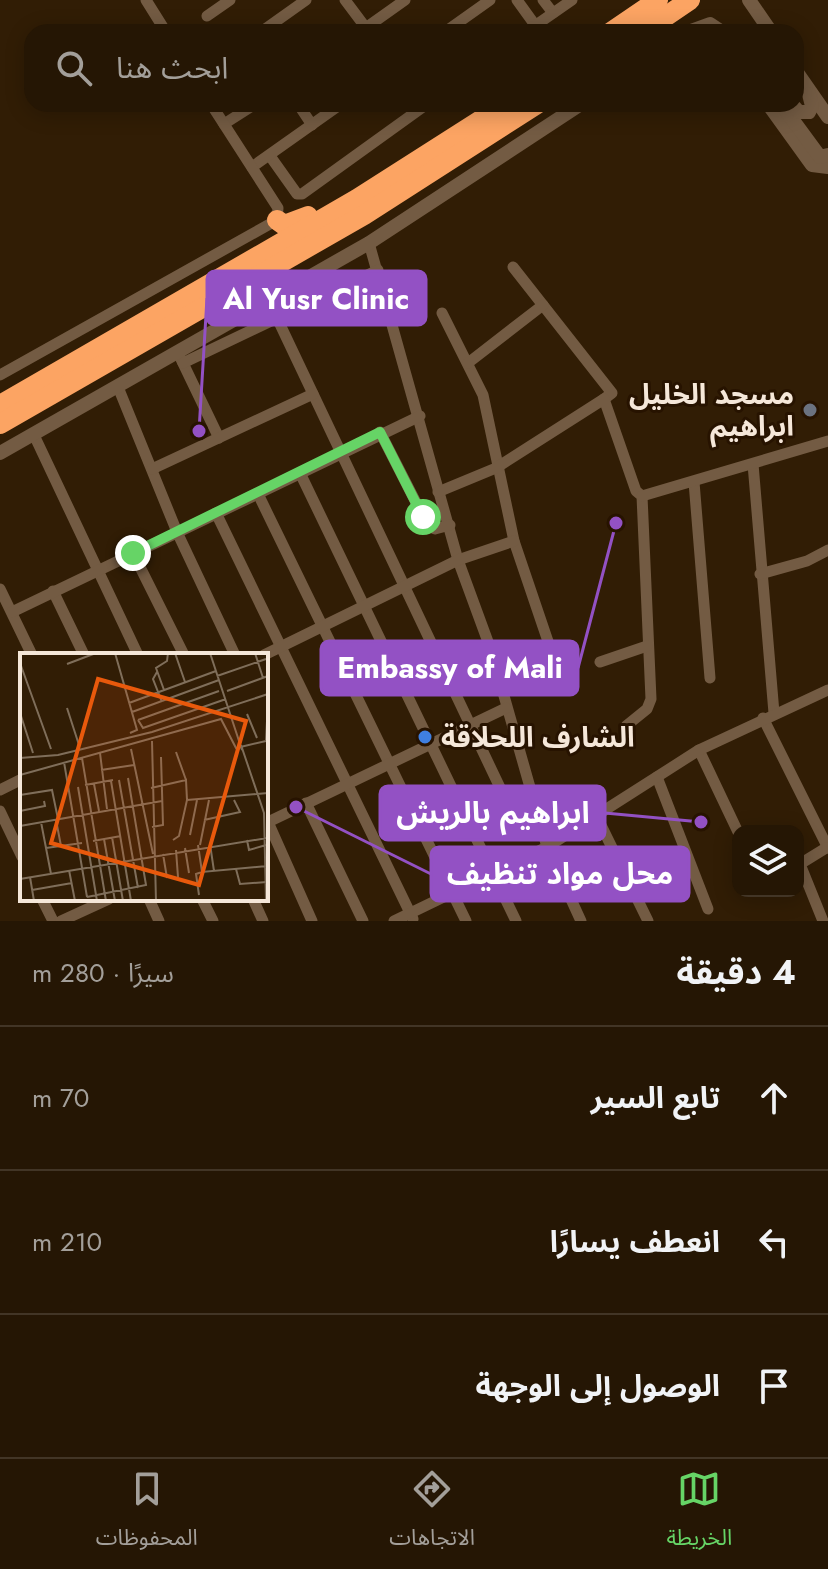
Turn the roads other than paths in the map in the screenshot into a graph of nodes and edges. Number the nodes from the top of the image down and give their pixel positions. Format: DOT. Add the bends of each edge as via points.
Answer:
graph roads {
  1 [pos="146,0"];
  2 [pos="230,0"];
  3 [pos="306,0"];
  4 [pos="345,0"];
  5 [pos="405,0"];
  6 [pos="490,0"];
  7 [pos="517,0"];
  8 [pos="543,0"];
  9 [pos="572,0"];
  10 [pos="658,0"];
  11 [pos="690,0"];
  12 [pos="750,0"];
  13 [pos="553,13"];
  14 [pos="207,16"];
  15 [pos="161,24"];
  16 [pos="272,24"];
  17 [pos="359,24"];
  18 [pos="371,24"];
  19 [pos="456,24"];
  20 [pos="528,24"];
  21 [pos="536,24"];
  22 [pos="623,24"];
  23 [pos="655,24"];
  24 [pos="766,24"];
  25 [pos="804,83"];
  26 [pos="808,89"];
  27 [pos="216,112"];
  28 [pos="243,112"];
  29 [pos="303,112"];
  30 [pos="323,112"];
  31 [pos="416,112"];
  32 [pos="493,112"];
  33 [pos="525,112"];
  34 [pos="569,112"];
  35 [pos="774,112"];
  36 [pos="787,112"];
  37 [pos="804,112"];
  38 [pos="827,115"];
  39 [pos="224,124"];
  40 [pos="312,125"];
  41 [pos="828,155"];
  42 [pos="270,156"];
  43 [pos="252,167"];
  44 [pos="828,167"];
  45 [pos="401,171"];
  46 [pos="277,220"];
  47 [pos="369,243"];
  48 [pos="513,267"];
  49 [pos="378,270"];
  50 [pos="543,305"];
  51 [pos="442,313"];
  52 [pos="277,318"];
  53 [pos="180,358"];
  54 [pos="468,363"];
  55 [pos="0,375"];
  56 [pos="118,387"];
  57 [pos="313,394"];
  58 [pos="604,399"];
  59 [pos="0,405"];
  60 [pos="420,416"];
  61 [pos="0,424"];
  62 [pos="380,432"];
  63 [pos="34,435"];
  64 [pos="219,438"];
  65 [pos="828,441"];
  66 [pos="0,453"];
  67 [pos="341,453"];
  68 [pos="753,464"];
  69 [pos="496,468"];
  70 [pos="152,469"];
  71 [pos="300,473"];
  72 [pos="694,482"];
  73 [pos="438,492"];
  74 [pos="258,494"];
  75 [pos="642,496"];
  76 [pos="216,513"];
  77 [pos="450,525"];
  78 [pos="177,532"];
  79 [pos="514,541"];
  80 [pos="828,550"];
  81 [pos="133,553"];
  82 [pos="458,560"];
  83 [pos="96,571"];
  84 [pos="760,574"];
  85 [pos="405,586"];
  86 [pos="0,589"];
  87 [pos="53,591"];
  88 [pos="364,607"];
  89 [pos="12,612"];
  90 [pos="321,627"];
  91 [pos="647,646"];
  92 [pos="281,647"];
  93 [pos="31,653"];
  94 [pos="83,653"];
  95 [pos="137,653"];
  96 [pos="183,653"];
  97 [pos="234,653"];
  98 [pos="268,653"];
  99 [pos="600,662"];
  100 [pos="710,678"];
  101 [pos="501,691"];
  102 [pos="827,694"];
  103 [pos="506,708"];
  104 [pos="768,716"];
  105 [pos="470,725"];
  106 [pos="626,726"];
  107 [pos="430,744"];
  108 [pos="699,750"];
  109 [pos="388,764"];
  110 [pos="657,777"];
  111 [pos="20,780"];
  112 [pos="347,784"];
  113 [pos="0,790"];
  114 [pos="306,803"];
  115 [pos="0,811"];
  116 [pos="596,815"];
  117 [pos="268,822"];
  118 [pos="268,825"];
  119 [pos="735,825"];
  120 [pos="542,831"];
  121 [pos="547,847"];
  122 [pos="827,848"];
  123 [pos="20,853"];
  124 [pos="492,874"];
  125 [pos="453,894"];
  126 [pos="43,901"];
  127 [pos="105,901"];
  128 [pos="150,901"];
  129 [pos="203,901"];
  130 [pos="254,901"];
  131 [pos="708,909"];
  132 [pos="412,918"];
  133 [pos="53,921"];
  134 [pos="61,921"];
  135 [pos="159,921"];
  136 [pos="213,921"];
  137 [pos="263,921"];
  138 [pos="312,921"];
  139 [pos="363,921"];
  140 [pos="394,921"];
  141 [pos="466,921"];
  142 [pos="516,921"];
  143 [pos="581,921"];
  144 [pos="648,921"];
  145 [pos="823,921"];
  1 -- 15 [label="street"];
  2 -- 14 [label="street"];
  3 -- 16 [label="street"];
  4 -- 17 [label="street"];
  5 -- 18 [label="street"];
  6 -- 19 [label="street"];
  7 -- 20 [label="street"];
  8 -- 13 [label="street"];
  9 -- 13 [label="street"];
  10 -- 22 [label="highway"];
  11 -- 23 [label="highway"];
  12 -- 24 [label="street"];
  13 -- 21 [label="street"];
  25 -- 26 [label="street"];
  26 -- 37 [label="street" via="812,106"];
  26 -- 38 [label="street"];
  27 -- 39 [label="street"];
  28 -- 39 [label="street"];
  29 -- 40 [label="street"];
  30 -- 40 [label="street"];
  31 -- 42 [label="street" via="302,194"];
  32 -- 45 [label="highway"];
  33 -- 61 [label="highway" via="364,215"];
  34 -- 47 [label="street"];
  35 -- 44 [label="street" via="812,165"];
  36 -- 41 [label="street" via="819,157"];
  39 -- 43 [label="street"];
  40 -- 42 [label="street"];
  42 -- 43 [label="street"];
  43 -- 46 [label="street" via="278,208"];
  45 -- 46 [label="highway" via="380,176 303,219 284,225"];
  45 -- 59 [label="highway"];
  46 -- 55 [label="street"];
  47 -- 49 [label="street"];
  47 -- 53 [label="street"];
  48 -- 50 [label="street"];
  49 -- 52 [label="street"];
  49 -- 60 [label="street"];
  50 -- 54 [label="street"];
  50 -- 58 [label="street" via="612,393"];
  51 -- 54 [label="street"];
  52 -- 53 [label="street"];
  52 -- 57 [label="street"];
  53 -- 56 [label="street"];
  53 -- 64 [label="street"];
  54 -- 69 [label="street" via="483,395"];
  56 -- 63 [label="street"];
  56 -- 70 [label="street"];
  57 -- 64 [label="street"];
  57 -- 67 [label="street"];
  58 -- 69 [label="street"];
  58 -- 75 [label="street"];
  60 -- 62 [label="street"];
  60 -- 73 [label="street"];
  62 -- 67 [label="street"];
  62 -- 77 [label="street" via="428,526"];
  63 -- 66 [label="street"];
  63 -- 83 [label="street"];
  64 -- 70 [label="street"];
  65 -- 68 [label="street"];
  67 -- 71 [label="street"];
  67 -- 85 [label="street"];
  68 -- 72 [label="street"];
  68 -- 84 [label="street"];
  69 -- 73 [label="street"];
  69 -- 79 [label="street"];
  70 -- 78 [label="street"];
  71 -- 74 [label="street"];
  71 -- 88 [label="street"];
  72 -- 75 [label="street"];
  72 -- 100 [label="street"];
  73 -- 77 [label="street"];
  74 -- 76 [label="street"];
  74 -- 90 [label="street"];
  75 -- 91 [label="street"];
  76 -- 78 [label="street"];
  76 -- 92 [label="street"];
  77 -- 82 [label="street"];
  78 -- 81 [label="street"];
  78 -- 97 [label="street"];
  79 -- 82 [label="street"];
  79 -- 101 [label="street" via="555,662 544,678"];
  80 -- 84 [label="street"];
  81 -- 83 [label="street"];
  81 -- 96 [label="street"];
  82 -- 85 [label="street"];
  82 -- 101 [label="street"];
  83 -- 87 [label="street"];
  83 -- 95 [label="street"];
  84 -- 104 [label="street"];
  85 -- 88 [label="street"];
  85 -- 105 [label="street"];
  86 -- 89 [label="street"];
  87 -- 89 [label="street"];
  87 -- 94 [label="street"];
  88 -- 90 [label="street"];
  88 -- 107 [label="street"];
  89 -- 93 [label="street"];
  90 -- 92 [label="street"];
  90 -- 109 [label="street"];
  91 -- 99 [label="street"];
  91 -- 106 [label="street" via="651,699"];
  92 -- 98 [label="street"];
  92 -- 112 [label="street"];
  101 -- 103 [label="street"];
  102 -- 104 [label="street"];
  103 -- 105 [label="street"];
  103 -- 120 [label="street"];
  104 -- 108 [label="street"];
  104 -- 122 [label="street"];
  105 -- 107 [label="street"];
  105 -- 120 [label="street" via="515,818 527,830"];
  107 -- 109 [label="street"];
  107 -- 124 [label="street"];
  108 -- 110 [label="street"];
  108 -- 119 [label="street"];
  109 -- 112 [label="street"];
  109 -- 125 [label="street"];
  110 -- 116 [label="street"];
  110 -- 131 [label="street"];
  111 -- 113 [label="street"];
  112 -- 114 [label="street"];
  112 -- 132 [label="street"];
  114 -- 117 [label="street"];
  114 -- 139 [label="street"];
  115 -- 123 [label="street"];
  116 -- 121 [label="street"];
  116 -- 144 [label="street"];
  118 -- 138 [label="street"];
  120 -- 121 [label="street"];
  121 -- 124 [label="street"];
  121 -- 143 [label="street"];
  122 -- 145 [label="street" via="800,864"];
  124 -- 125 [label="street"];
  124 -- 142 [label="street"];
  125 -- 132 [label="street"];
  125 -- 141 [label="street"];
  126 -- 133 [label="street"];
  127 -- 134 [label="street"];
  128 -- 135 [label="street"];
  129 -- 136 [label="street"];
  130 -- 137 [label="street"];
  132 -- 140 [label="street"];
}
